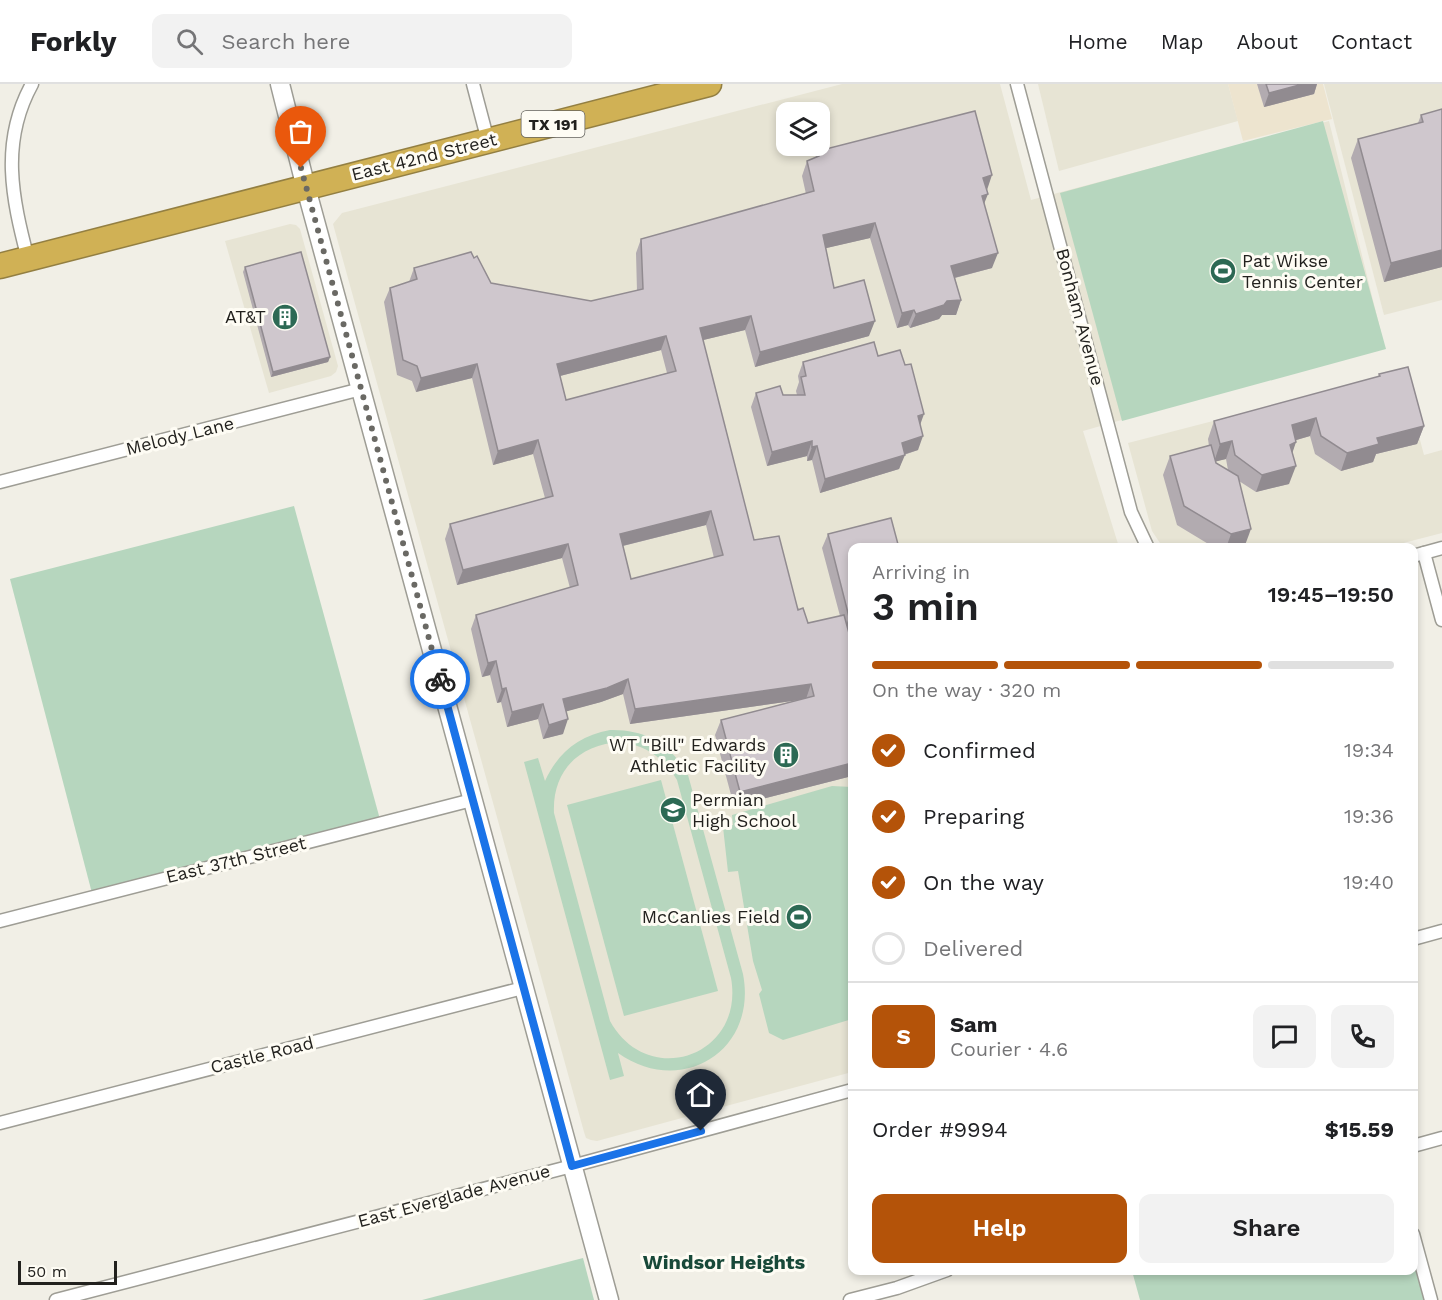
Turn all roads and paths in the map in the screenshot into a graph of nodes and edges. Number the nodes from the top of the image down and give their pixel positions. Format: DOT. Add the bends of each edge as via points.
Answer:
graph roads {
  1 [pos="32,84"];
  2 [pos="280,84"];
  3 [pos="473,84"];
  4 [pos="709,84"];
  5 [pos="1017,84"];
  6 [pos="488,141"];
  7 [pos="306,188"];
  8 [pos="28,259"];
  9 [pos="0,266"];
  10 [pos="361,389"];
  11 [pos="0,482"];
  12 [pos="1146,543"];
  13 [pos="1442,548"];
  14 [pos="1418,554"];
  15 [pos="1442,620"];
  16 [pos="472,800"];
  17 [pos="0,921"];
  18 [pos="1442,931"];
  19 [pos="1418,938"];
  20 [pos="524,988"];
  21 [pos="848,1091"];
  22 [pos="0,1123"];
  23 [pos="1442,1138"];
  24 [pos="1418,1145"];
  25 [pos="572,1166"];
  26 [pos="1418,1252"];
  27 [pos="933,1275"];
  28 [pos="56,1300"];
  29 [pos="609,1300"];
  30 [pos="850,1300"];
  31 [pos="1431,1300"];
  1 -- 8 [label="street" via="19,112 10,156 15,209"];
  2 -- 7 [label="street"];
  3 -- 6 [label="street"];
  4 -- 6 [label="highway, East 42nd Street / TX 191"];
  5 -- 12 [label="street, Bonham Avenue" via="1131,512"];
  6 -- 7 [label="highway, East 42nd Street / TX 191"];
  7 -- 8 [label="highway, East 42nd Street / TX 191"];
  7 -- 10 [label="street"];
  8 -- 9 [label="highway, East 42nd Street / TX 191"];
  10 -- 11 [label="street, Melody Lane"];
  10 -- 16 [label="street"];
  13 -- 14 [label="street"];
  14 -- 15 [label="street"];
  16 -- 17 [label="street, East 37th Street"];
  16 -- 20 [label="street"];
  18 -- 19 [label="street"];
  20 -- 22 [label="street, Castle Road"];
  20 -- 25 [label="street"];
  21 -- 25 [label="street, East Everglade Avenue"];
  23 -- 24 [label="street"];
  25 -- 28 [label="street, East Everglade Avenue"];
  25 -- 29 [label="street"];
  26 -- 31 [label="street"];
  27 -- 30 [label="street"];
}
